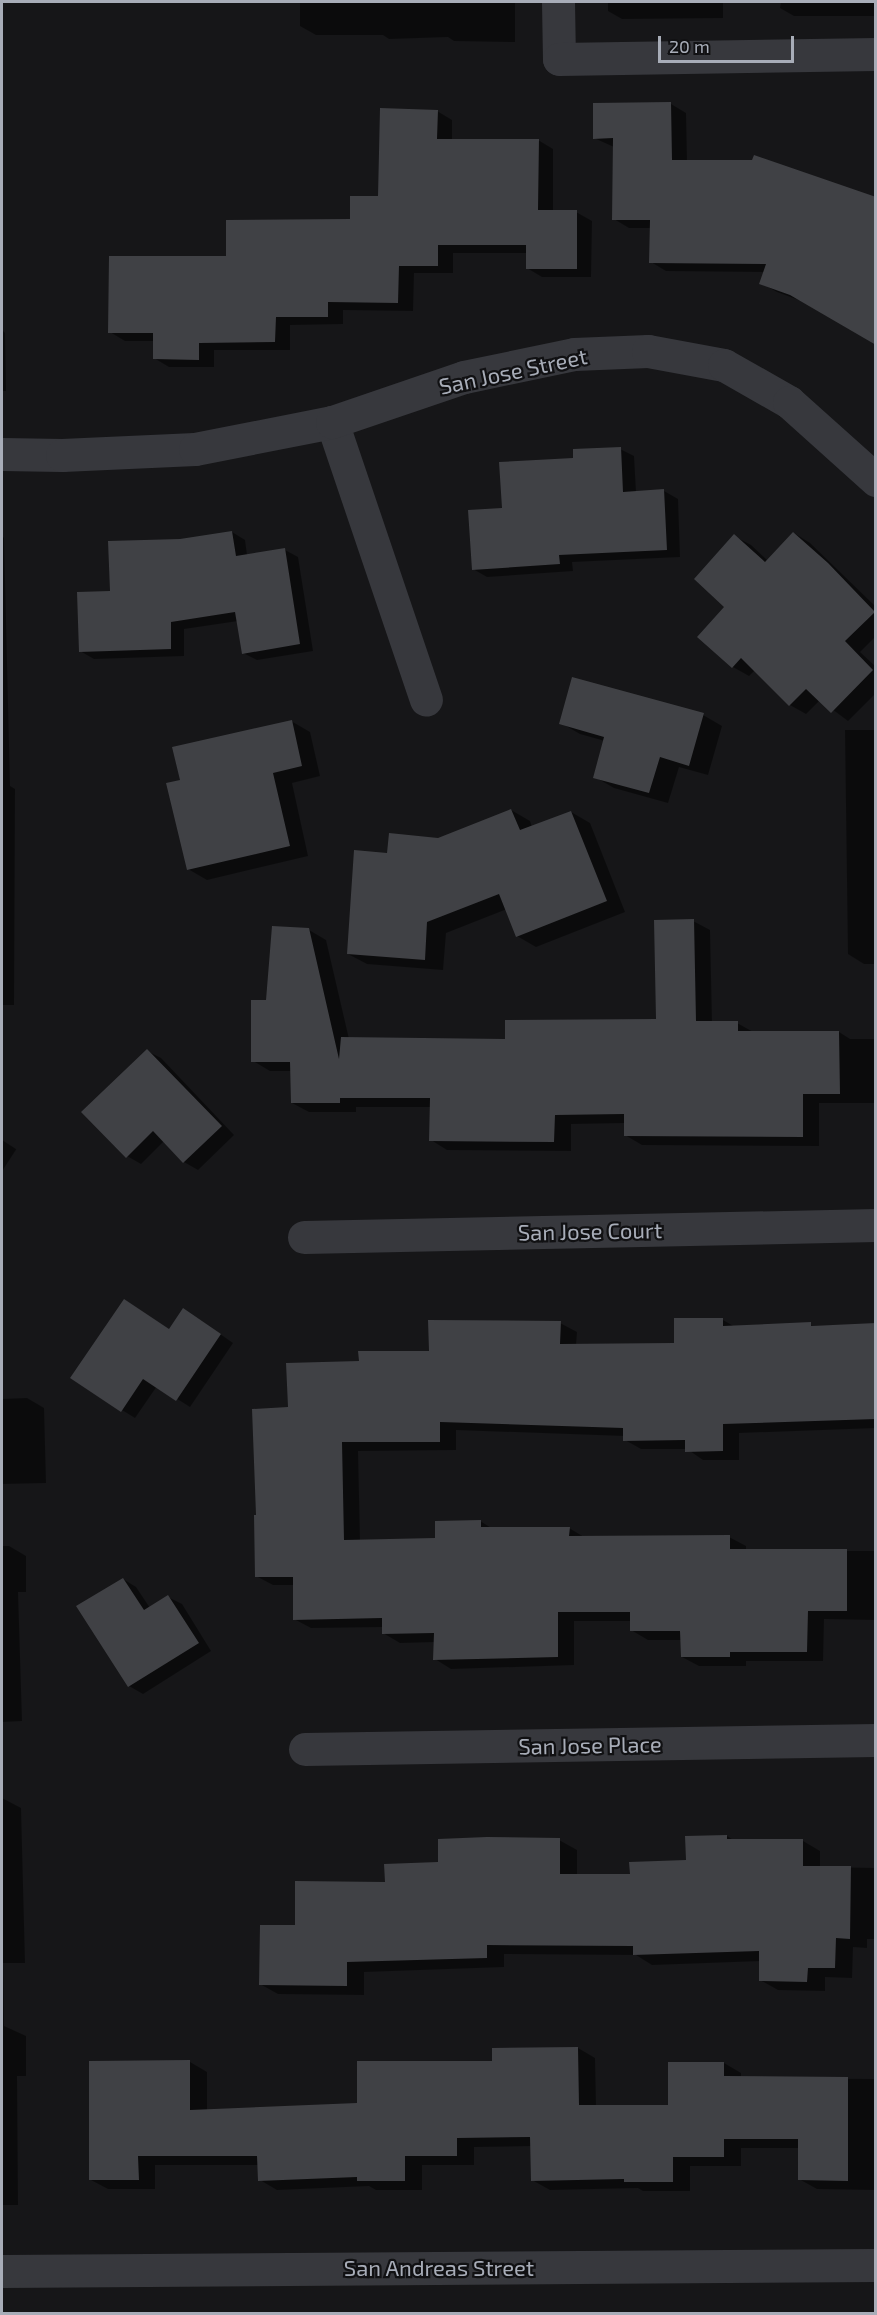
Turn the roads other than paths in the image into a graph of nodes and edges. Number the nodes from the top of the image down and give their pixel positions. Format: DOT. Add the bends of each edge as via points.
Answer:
graph roads {
  1 [pos="558,2"];
  2 [pos="876,54"];
  3 [pos="332,422"];
  4 [pos="2,454"];
  5 [pos="876,480"];
  6 [pos="426,699"];
  7 [pos="876,1225"];
  8 [pos="304,1237"];
  9 [pos="876,1740"];
  10 [pos="305,1749"];
  11 [pos="876,2265"];
  12 [pos="2,2271"];
  1 -- 2 [label="street" via="559,59"];
  3 -- 4 [label="street, San Jose Street" via="195,448"];
  3 -- 5 [label="street, San Jose Street" via="464,377 574,354 648,351 724,365 789,402"];
  3 -- 6 [label="street"];
  7 -- 8 [label="street, San Jose Court"];
  9 -- 10 [label="street, San Jose Place"];
  11 -- 12 [label="street, San Andreas Street"];
}
